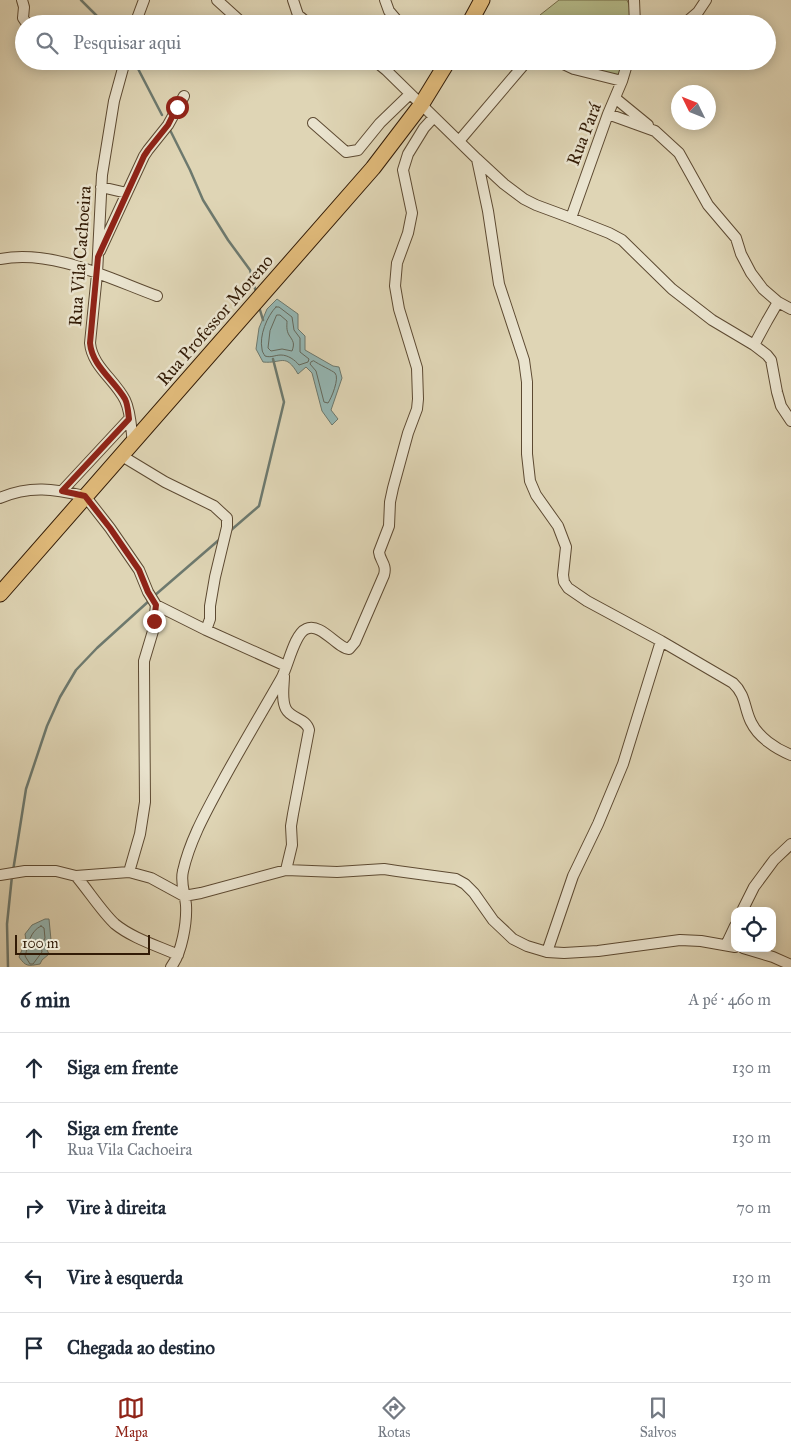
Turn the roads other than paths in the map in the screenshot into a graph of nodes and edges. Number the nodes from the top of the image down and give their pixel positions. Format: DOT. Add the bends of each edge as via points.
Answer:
graph roads {
  1 [pos="22,0"];
  2 [pos="144,0"];
  3 [pos="217,0"];
  4 [pos="293,0"];
  5 [pos="385,0"];
  6 [pos="482,0"];
  7 [pos="634,0"];
  8 [pos="706,0"];
  9 [pos="23,15"];
  10 [pos="138,15"];
  11 [pos="234,15"];
  12 [pos="298,15"];
  13 [pos="392,15"];
  14 [pos="474,15"];
  15 [pos="635,15"];
  16 [pos="694,15"];
  17 [pos="123,70"];
  18 [pos="385,70"];
  19 [pos="440,70"];
  20 [pos="519,70"];
  21 [pos="578,70"];
  22 [pos="625,70"];
  23 [pos="622,81"];
  24 [pos="410,94"];
  25 [pos="184,96"];
  26 [pos="615,98"];
  27 [pos="421,105"];
  28 [pos="608,114"];
  29 [pos="434,117"];
  30 [pos="313,123"];
  31 [pos="655,131"];
  32 [pos="459,141"];
  33 [pos="477,159"];
  34 [pos="101,187"];
  35 [pos="127,193"];
  36 [pos="571,218"];
  37 [pos="98,257"];
  38 [pos="0,259"];
  39 [pos="97,274"];
  40 [pos="157,296"];
  41 [pos="778,302"];
  42 [pos="791,309"];
  43 [pos="754,345"];
  44 [pos="129,419"];
  45 [pos="791,421"];
  46 [pos="133,442"];
  47 [pos="122,456"];
  48 [pos="62,491"];
  49 [pos="85,496"];
  50 [pos="0,498"];
  51 [pos="0,594"];
  52 [pos="156,605"];
  53 [pos="206,630"];
  54 [pos="662,641"];
  55 [pos="285,669"];
  56 [pos="791,755"];
  57 [pos="791,844"];
  58 [pos="286,870"];
  59 [pos="129,872"];
  60 [pos="0,874"];
  61 [pos="76,876"];
  62 [pos="184,896"];
  63 [pos="744,907"];
  64 [pos="730,946"];
  65 [pos="548,952"];
  66 [pos="756,952"];
  67 [pos="176,963"];
  68 [pos="791,965"];
  1 -- 9 [label="street"];
  2 -- 10 [label="street"];
  3 -- 11 [label="street"];
  4 -- 12 [label="street"];
  5 -- 13 [label="street"];
  6 -- 14 [label="highway"];
  7 -- 15 [label="street"];
  8 -- 16 [label="street"];
  17 -- 34 [label="street, Rua Vila Cachoeira" via="114,101"];
  18 -- 24 [label="street"];
  19 -- 27 [label="highway, Rua Professor Moreno"];
  20 -- 32 [label="street"];
  21 -- 23 [label="street"];
  22 -- 23 [label="street, Rua Pará"];
  23 -- 26 [label="street, Rua Pará"];
  24 -- 27 [label="street"];
  24 -- 30 [label="street" via="358,150 346,152"];
  25 -- 35 [label="street" via="164,131 148,150"];
  26 -- 28 [label="street, Rua Pará"];
  26 -- 31 [label="street"];
  27 -- 29 [label="street"];
  27 -- 46 [label="highway, Rua Professor Moreno" via="373,168"];
  28 -- 31 [label="street"];
  28 -- 36 [label="street, Rua Pará"];
  29 -- 32 [label="street"];
  29 -- 55 [label="street" via="408,154 404,170 412,213 397,263 395,286 417,368 418,399 393,488 390,522 380,547 384,575 349,649 322,632 306,629 299,635"];
  31 -- 41 [label="street" via="679,153 708,205 736,238 751,273"];
  32 -- 33 [label="street"];
  33 -- 36 [label="street" via="524,199"];
  33 -- 54 [label="street" via="499,284 524,360 530,480 536,495 558,526 566,547 564,582 587,601"];
  34 -- 35 [label="street"];
  34 -- 37 [label="street, Rua Vila Cachoeira"];
  35 -- 37 [label="street"];
  36 -- 43 [label="street" via="622,240 672,288 712,320"];
  37 -- 39 [label="street, Rua Vila Cachoeira"];
  38 -- 39 [label="street" via="12,257 64,262"];
  39 -- 40 [label="street"];
  39 -- 44 [label="street, Rua Vila Cachoeira" via="90,349 94,360 124,399"];
  41 -- 42 [label="street"];
  41 -- 43 [label="street"];
  43 -- 45 [label="street" via="771,360 781,406"];
  44 -- 46 [label="street, Rua Vila Cachoeira"];
  44 -- 48 [label="street"];
  46 -- 47 [label="highway, Rua Professor Moreno"];
  47 -- 49 [label="highway, Rua Professor Moreno"];
  47 -- 53 [label="street" via="214,506 227,518"];
  48 -- 49 [label="street"];
  48 -- 50 [label="street" via="27,489"];
  49 -- 51 [label="highway, Rua Professor Moreno"];
  49 -- 52 [label="street" via="139,570"];
  52 -- 53 [label="street"];
  52 -- 59 [label="street" via="153,631 144,661 145,802"];
  53 -- 55 [label="street"];
  54 -- 56 [label="street" via="739,688 750,722 756,730"];
  54 -- 65 [label="street" via="623,764 573,876"];
  55 -- 58 [label="street" via="286,710 306,723 310,730 293,814 292,845"];
  55 -- 62 [label="street" via="202,819 182,873"];
  57 -- 63 [label="street" via="774,860"];
  58 -- 62 [label="street"];
  58 -- 65 [label="street" via="337,872 384,869 456,879 474,893 493,920 513,939"];
  59 -- 61 [label="street"];
  59 -- 62 [label="street" via="151,878"];
  60 -- 61 [label="street" via="56,871"];
  61 -- 67 [label="street" via="116,924"];
  62 -- 67 [label="street" via="185,922"];
  64 -- 65 [label="street" via="680,940 598,951"];
  66 -- 68 [label="street"];
}
